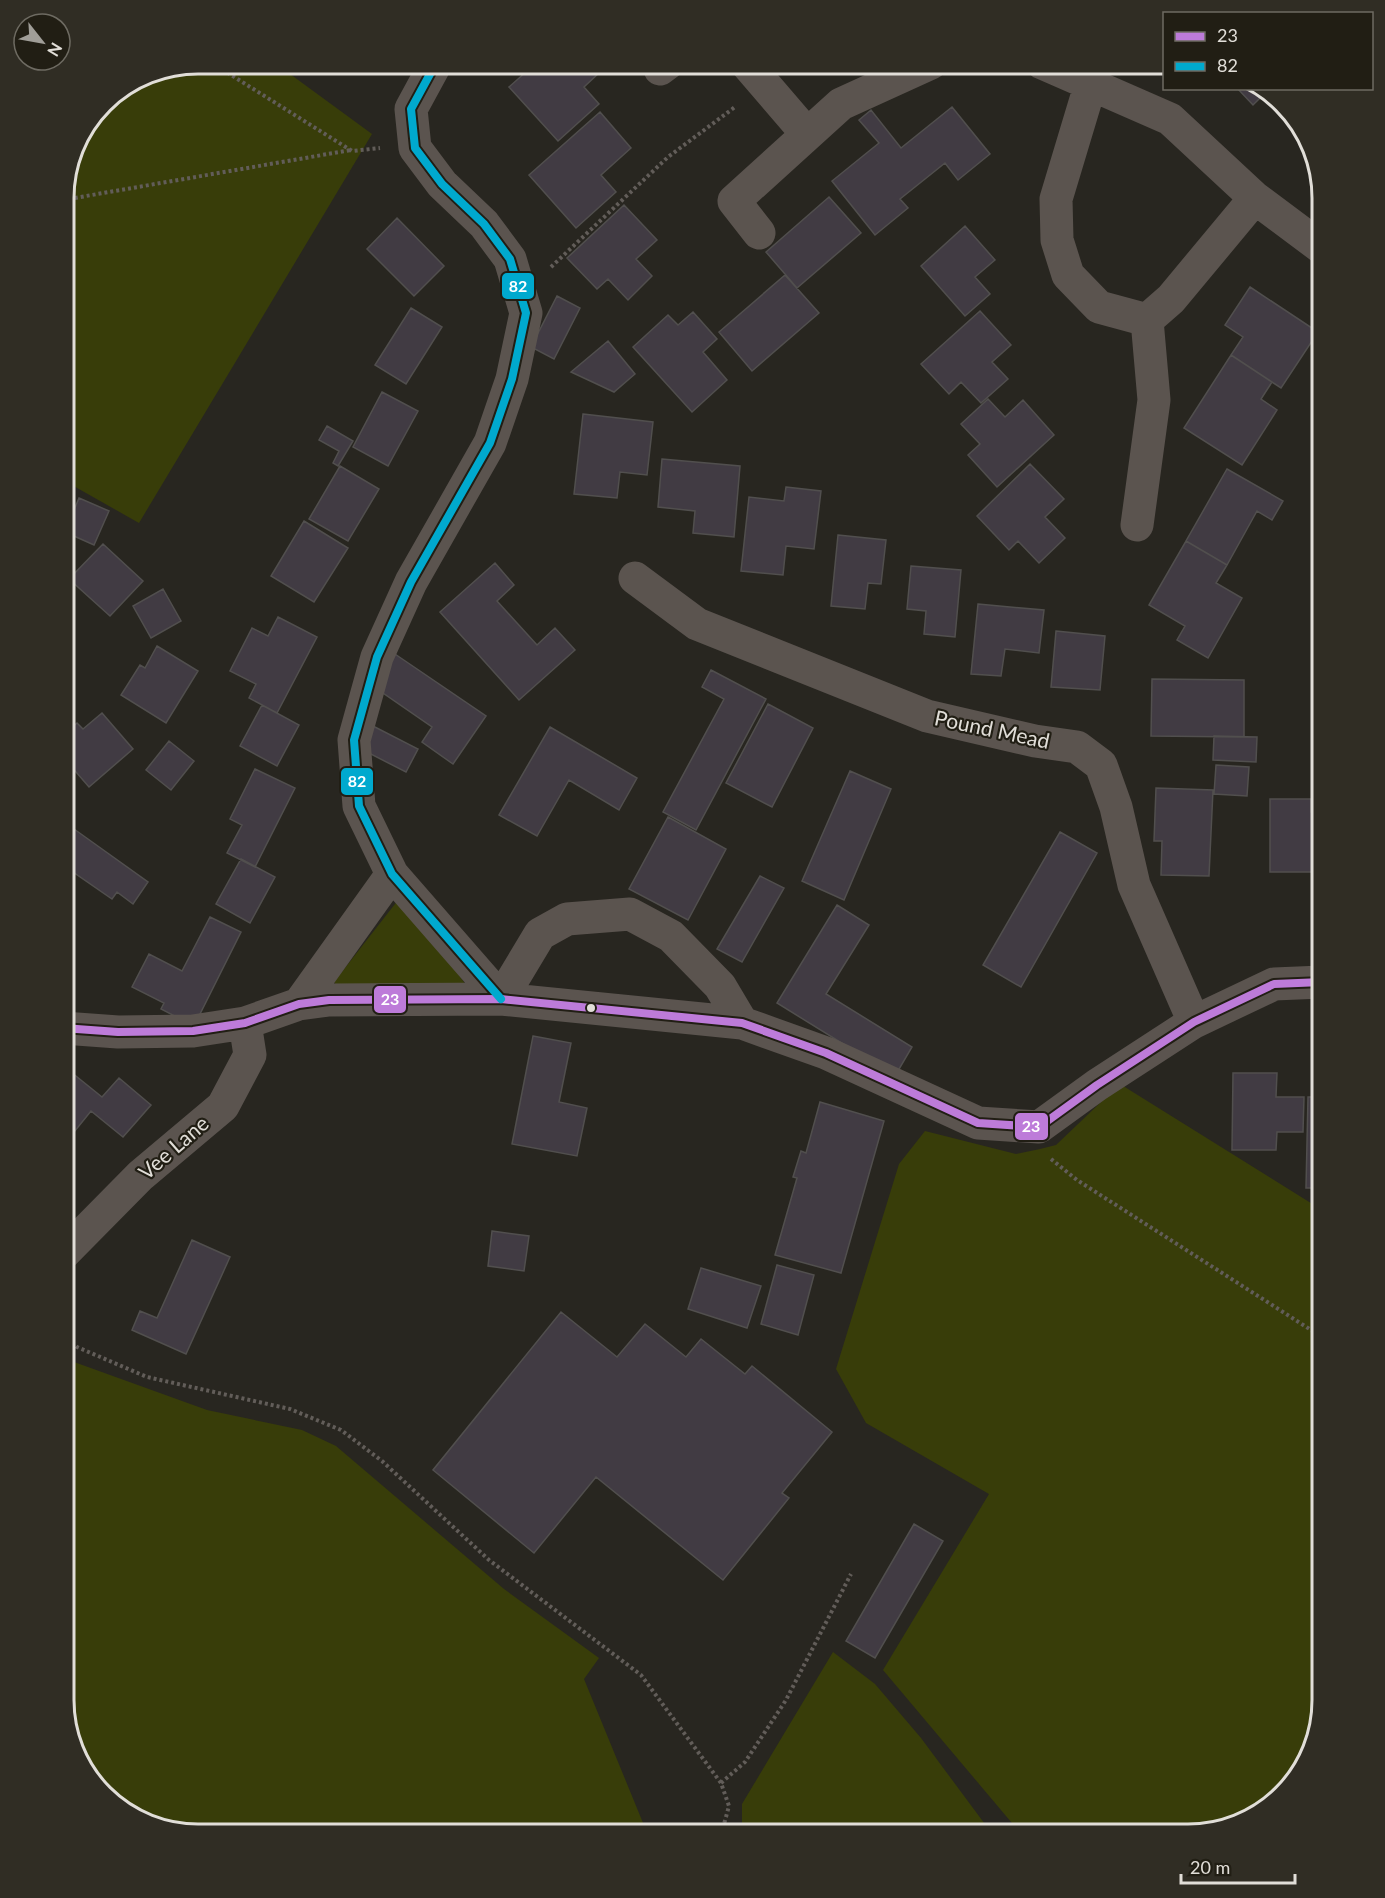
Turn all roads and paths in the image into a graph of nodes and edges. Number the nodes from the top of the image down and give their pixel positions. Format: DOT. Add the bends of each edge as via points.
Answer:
graph roads {
  1 [pos="230,74"];
  2 [pos="430,74"];
  3 [pos="755,74"];
  4 [pos="907,74"];
  5 [pos="1065,74"];
  6 [pos="1090,86"];
  7 [pos="807,134"];
  8 [pos="414,148"];
  9 [pos="351,150"];
  10 [pos="74,198"];
  11 [pos="1255,198"];
  12 [pos="759,233"];
  13 [pos="1312,241"];
  14 [pos="521,296"];
  15 [pos="1147,320"];
  16 [pos="1137,525"];
  17 [pos="635,578"];
  18 [pos="392,874"];
  19 [pos="1312,982"];
  20 [pos="501,999"];
  21 [pos="298,1004"];
  22 [pos="1194,1022"];
  23 [pos="245,1023"];
  24 [pos="742,1023"];
  25 [pos="74,1029"];
  26 [pos="1039,1127"];
  27 [pos="74,1243"];
  28 [pos="1312,1331"];
  29 [pos="74,1344"];
  30 [pos="851,1574"];
  31 [pos="721,1783"];
  32 [pos="724,1824"];
  1 -- 9 [label="path"];
  2 -- 8 [label="street" via="411,109"];
  3 -- 7 [label="street"];
  3 -- 14 [label="path"];
  4 -- 7 [label="street" via="842,104"];
  5 -- 6 [label="street"];
  6 -- 11 [label="street" via="1170,119"];
  6 -- 15 [label="street" via="1056,199 1057,240 1068,276 1099,307"];
  7 -- 12 [label="street" via="734,201"];
  8 -- 9 [label="path"];
  8 -- 14 [label="street" via="442,184 484,224 510,259"];
  9 -- 10 [label="path"];
  11 -- 13 [label="street"];
  11 -- 15 [label="street" via="1172,299"];
  14 -- 18 [label="street" via="526,313 512,379 490,443 411,582 376,657 354,740 359,806"];
  15 -- 16 [label="street" via="1154,400"];
  17 -- 22 [label="street, Pound Mead" via="697,624 927,716 1077,747 1101,765 1116,807 1134,885"];
  18 -- 20 [label="street"];
  18 -- 21 [label="street"];
  19 -- 22 [label="street" via="1274,984"];
  20 -- 21 [label="street" via="329,1000"];
  20 -- 24 [label="street"];
  20 -- 24 [label="street" via="540,934 567,919 630,914 671,936 720,986"];
  21 -- 23 [label="street"];
  22 -- 26 [label="street"];
  23 -- 25 [label="street" via="193,1031"];
  23 -- 27 [label="street, Vee Lane" via="250,1055 223,1106 141,1175"];
  24 -- 26 [label="street" via="826,1053 978,1123"];
  26 -- 28 [label="path" via="1040,1149 1077,1180"];
  29 -- 31 [label="path" via="147,1377 290,1409 341,1430 382,1461 489,1560 641,1675"];
  30 -- 31 [label="path" via="786,1700 745,1762"];
  31 -- 32 [label="path" via="729,1806"];
}
